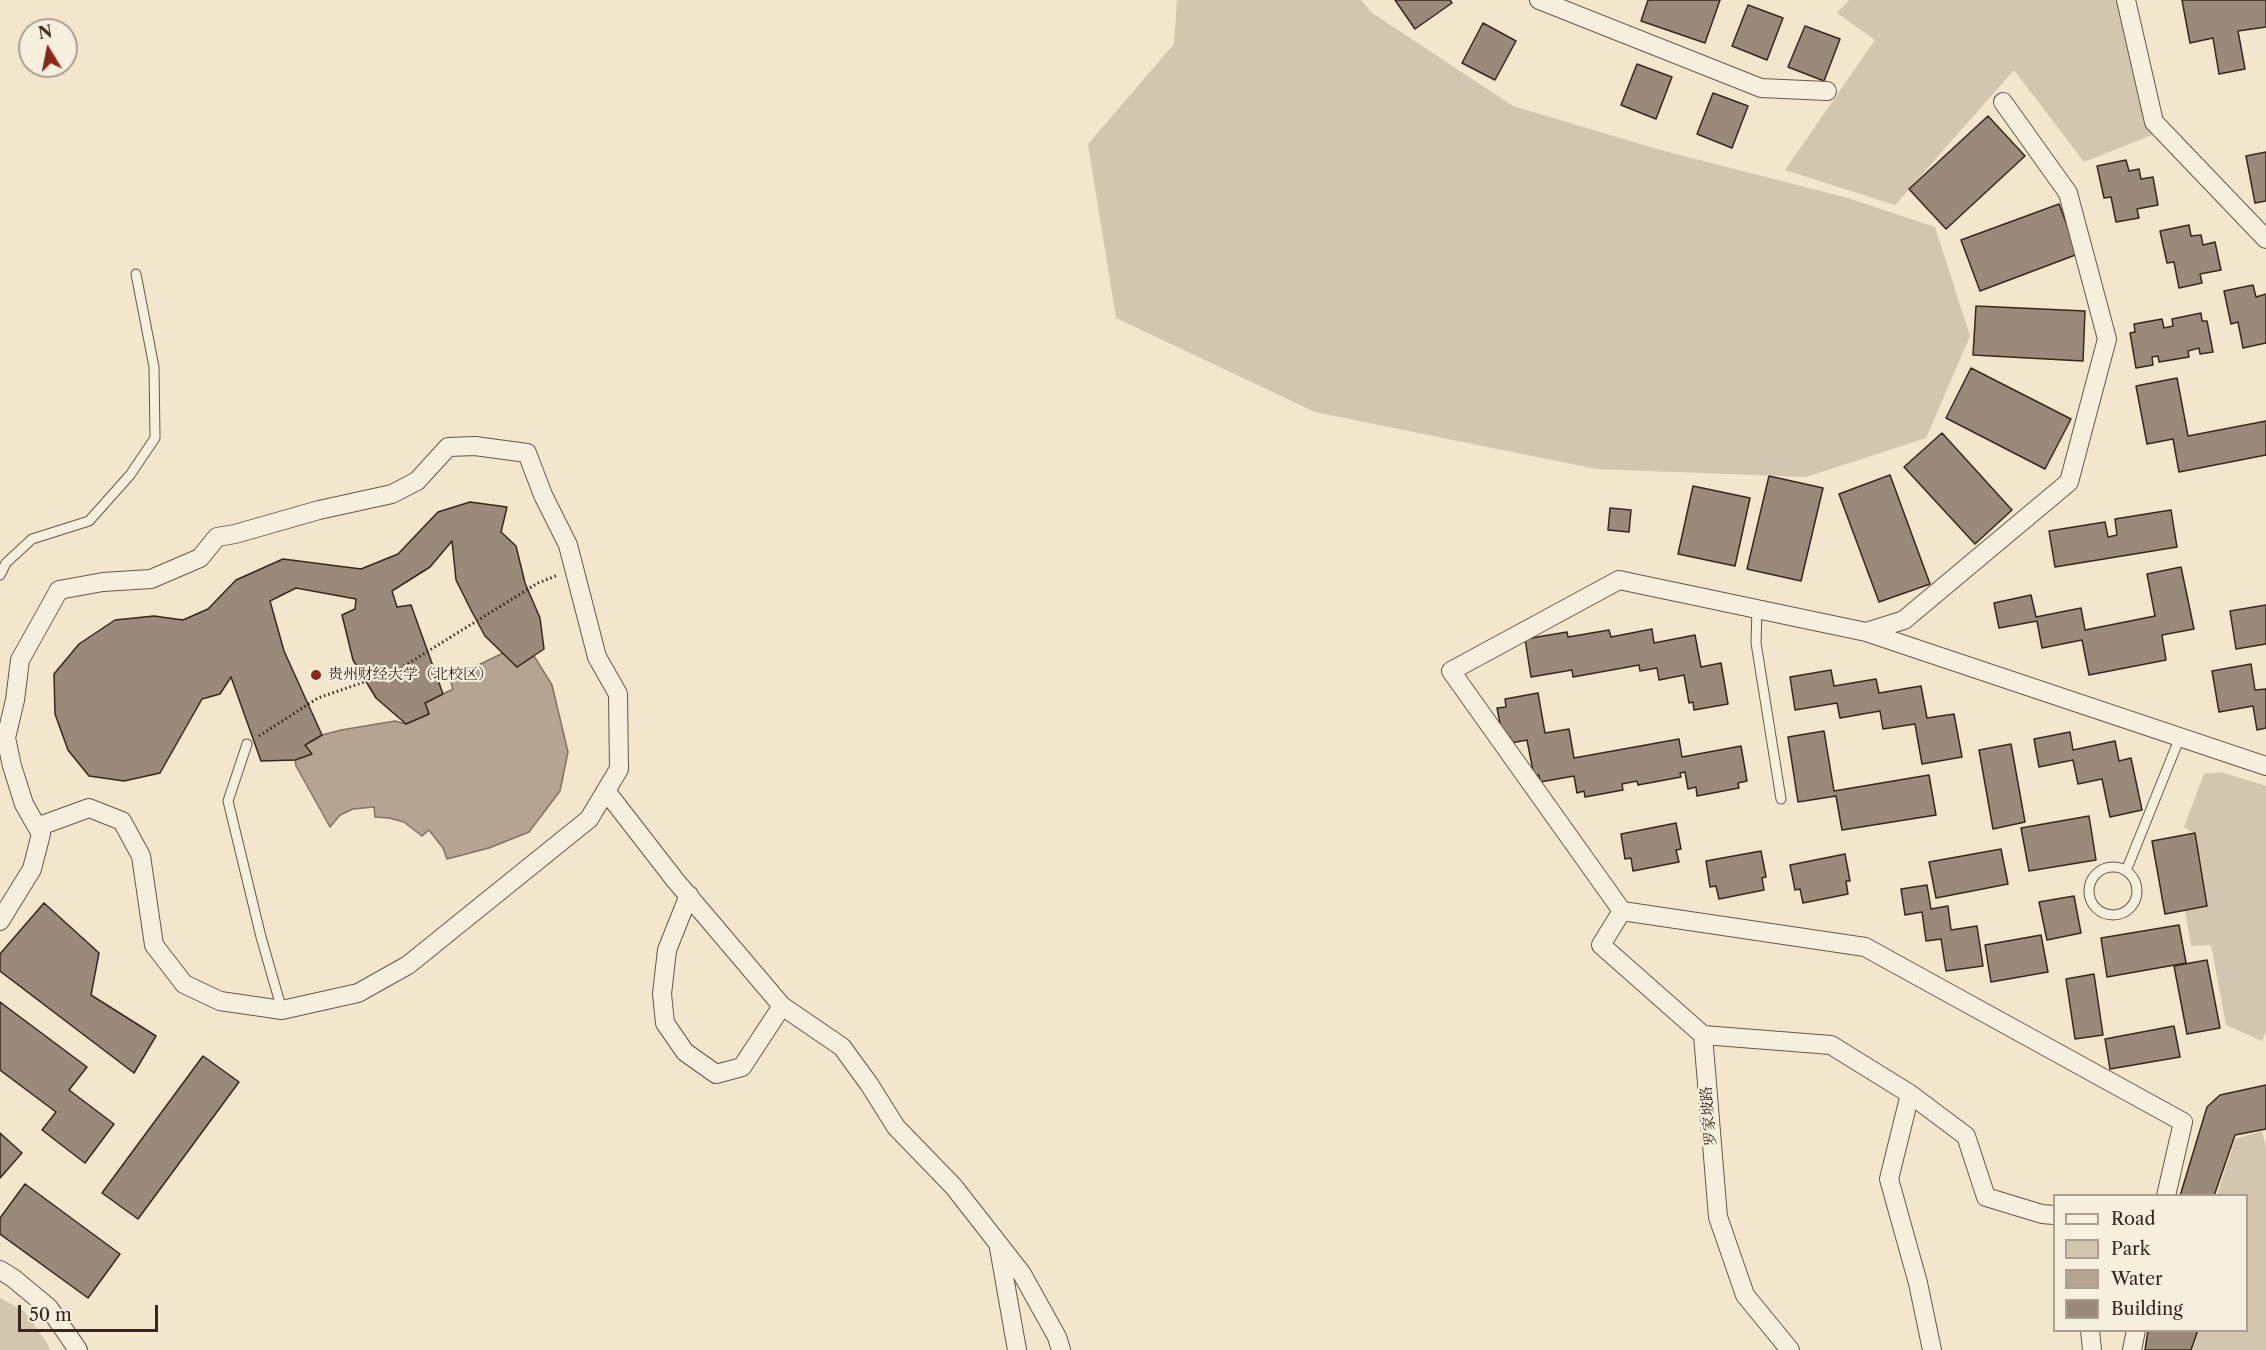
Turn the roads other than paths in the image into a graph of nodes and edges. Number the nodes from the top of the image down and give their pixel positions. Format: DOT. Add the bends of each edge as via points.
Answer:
graph roads {
  1 [pos="1539,0"];
  2 [pos="2126,0"];
  3 [pos="1827,91"];
  4 [pos="2003,102"];
  5 [pos="2266,239"];
  6 [pos="136,274"];
  7 [pos="0,575"];
  8 [pos="1757,609"];
  9 [pos="1866,632"];
  10 [pos="2180,737"];
  11 [pos="247,744"];
  12 [pos="2266,766"];
  13 [pos="606,791"];
  14 [pos="1781,799"];
  15 [pos="37,827"];
  16 [pos="2126,871"];
  17 [pos="689,895"];
  18 [pos="1622,912"];
  19 [pos="0,921"];
  20 [pos="782,1006"];
  21 [pos="282,1010"];
  22 [pos="1703,1035"];
  23 [pos="1910,1094"];
  24 [pos="2166,1194"];
  25 [pos="2053,1215"];
  26 [pos="998,1246"];
  27 [pos="0,1270"];
  28 [pos="2090,1332"];
  29 [pos="2136,1332"];
  30 [pos="78,1350"];
  31 [pos="1017,1350"];
  32 [pos="1061,1350"];
  33 [pos="1790,1350"];
  34 [pos="1932,1350"];
  35 [pos="2092,1350"];
  36 [pos="2132,1350"];
  1 -- 3 [label="street" via="1761,88"];
  2 -- 5 [label="street" via="2154,122"];
  4 -- 9 [label="street" via="2067,193 2107,339 2069,482 1904,620"];
  6 -- 7 [label="lane" via="154,367 155,438 130,475 89,521 32,539 6,563"];
  8 -- 9 [label="street"];
  8 -- 14 [label="lane" via="1756,643"];
  8 -- 18 [label="street" via="1619,580 1451,671"];
  9 -- 10 [label="street"];
  10 -- 12 [label="street"];
  10 -- 16 [label="lane"];
  11 -- 21 [label="lane" via="228,801"];
  13 -- 15 [label="street" via="619,769 618,694 597,657 568,545 527,453 475,446 448,447 417,481 392,494 217,537 200,558 151,579 59,590 20,660 6,738 24,804"];
  13 -- 17 [label="street"];
  13 -- 21 [label="street" via="589,819 408,965 358,993"];
  15 -- 19 [label="street" via="41,834 32,869"];
  15 -- 21 [label="street" via="89,808 122,821 141,855 154,945 184,984 220,1001"];
  16 -- 16 [label="lane" via="2136,884 2136,901 2116,916 2100,912 2088,893 2092,878 2112,867"];
  17 -- 20 [label="street"];
  17 -- 20 [label="street" via="667,950 662,994 664,1023 685,1052 716,1074 742,1067"];
  18 -- 22 [label="street" via="1601,945"];
  18 -- 24 [label="street" via="1865,947 2182,1122"];
  20 -- 26 [label="street" via="842,1047 896,1127 954,1187"];
  22 -- 23 [label="street" via="1831,1045"];
  22 -- 33 [label="street, 罗家坡路" via="1718,1217 1745,1296"];
  23 -- 25 [label="street" via="1966,1136 1986,1197"];
  23 -- 34 [label="street" via="1889,1179"];
  26 -- 31 [label="street"];
  26 -- 32 [label="street" via="1022,1274"];
  27 -- 30 [label="street" via="49,1308"];
  28 -- 35 [label="street"];
  29 -- 36 [label="street"];
}
